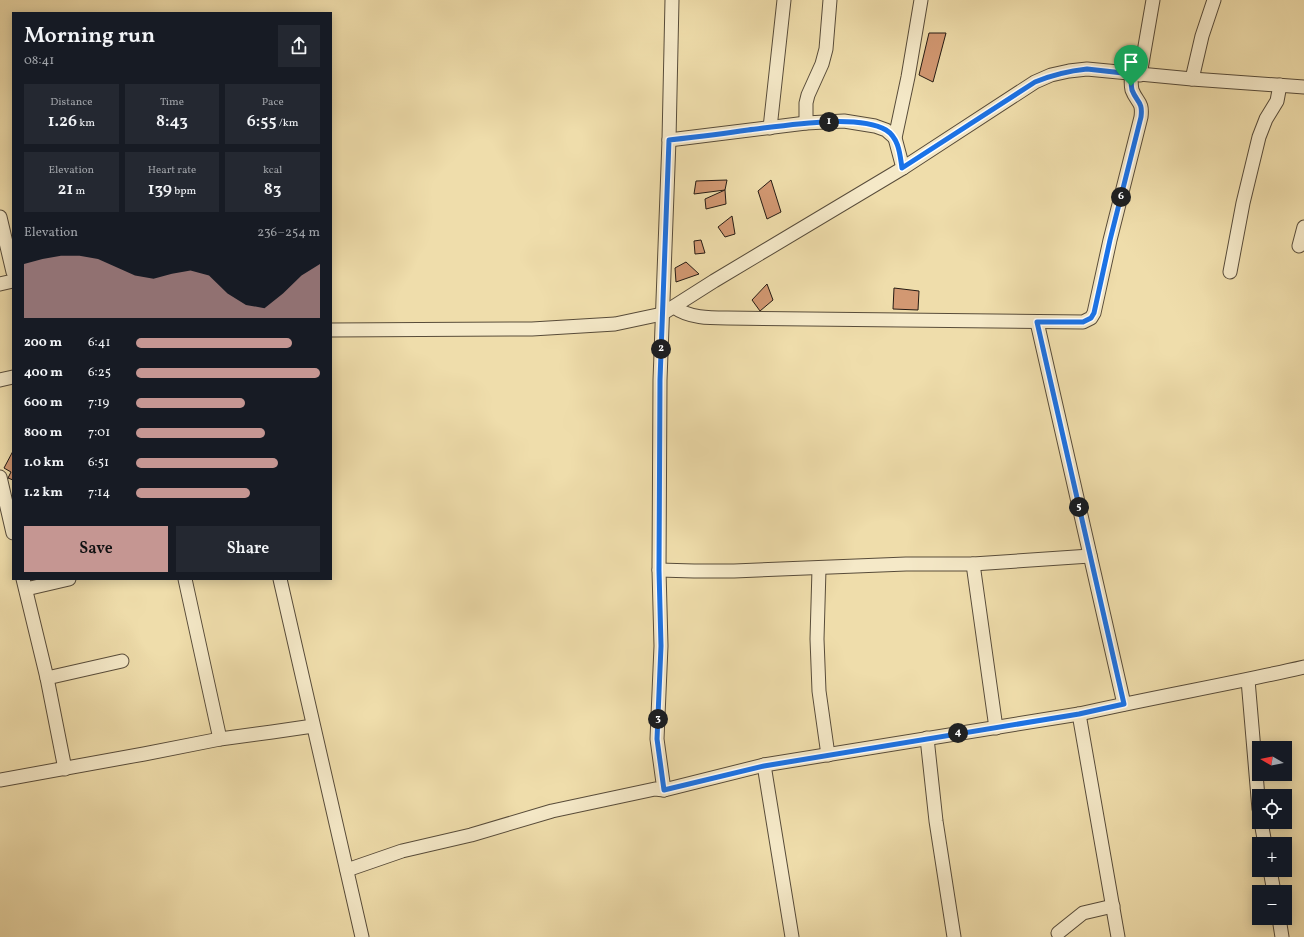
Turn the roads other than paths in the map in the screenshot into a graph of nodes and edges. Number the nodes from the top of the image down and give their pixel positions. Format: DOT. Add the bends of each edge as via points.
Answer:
graph roads {
  1 [pos="672,0"];
  2 [pos="784,0"];
  3 [pos="830,0"];
  4 [pos="922,0"];
  5 [pos="1153,0"];
  6 [pos="1214,0"];
  7 [pos="1136,74"];
  8 [pos="1192,79"];
  9 [pos="1280,85"];
  10 [pos="1304,87"];
  11 [pos="806,123"];
  12 [pos="770,128"];
  13 [pos="894,138"];
  14 [pos="669,140"];
  15 [pos="902,168"];
  16 [pos="0,217"];
  17 [pos="1304,227"];
  18 [pos="1299,246"];
  19 [pos="12,268"];
  20 [pos="1230,272"];
  21 [pos="12,281"];
  22 [pos="0,284"];
  23 [pos="674,306"];
  24 [pos="662,314"];
  25 [pos="1037,322"];
  26 [pos="332,330"];
  27 [pos="12,377"];
  28 [pos="0,380"];
  29 [pos="0,478"];
  30 [pos="9,501"];
  31 [pos="12,525"];
  32 [pos="1090,556"];
  33 [pos="973,564"];
  34 [pos="819,569"];
  35 [pos="659,570"];
  36 [pos="59,580"];
  37 [pos="185,580"];
  38 [pos="280,580"];
  39 [pos="25,584"];
  40 [pos="122,661"];
  41 [pos="1304,667"];
  42 [pos="47,678"];
  43 [pos="1248,680"];
  44 [pos="1124,704"];
  45 [pos="1079,714"];
  46 [pos="313,726"];
  47 [pos="996,728"];
  48 [pos="927,738"];
  49 [pos="220,739"];
  50 [pos="828,755"];
  51 [pos="764,766"];
  52 [pos="65,769"];
  53 [pos="0,780"];
  54 [pos="1257,789"];
  55 [pos="664,790"];
  56 [pos="347,870"];
  57 [pos="1113,906"];
  58 [pos="1280,925"];
  59 [pos="1058,933"];
  60 [pos="362,937"];
  61 [pos="792,937"];
  62 [pos="954,937"];
  63 [pos="1118,937"];
  64 [pos="1282,937"];
  1 -- 14 [label="street"];
  2 -- 12 [label="street"];
  3 -- 11 [label="street" via="826,49 807,99"];
  4 -- 13 [label="street"];
  5 -- 7 [label="street"];
  6 -- 8 [label="street"];
  7 -- 8 [label="street"];
  7 -- 15 [label="street" via="1087,69 1052,75 1035,82"];
  7 -- 25 [label="street" via="1131,86 1142,109 1094,313 1083,322"];
  8 -- 9 [label="street"];
  9 -- 10 [label="street"];
  9 -- 20 [label="street" via="1276,101 1259,137"];
  11 -- 12 [label="street"];
  11 -- 13 [label="street" via="844,121 875,126 886,130"];
  12 -- 14 [label="street"];
  13 -- 15 [label="street"];
  14 -- 24 [label="street"];
  15 -- 23 [label="street"];
  16 -- 19 [label="street"];
  17 -- 18 [label="street"];
  21 -- 22 [label="street"];
  23 -- 24 [label="street"];
  23 -- 25 [label="street" via="680,311 708,318"];
  24 -- 26 [label="street" via="615,324 532,330"];
  24 -- 35 [label="street"];
  25 -- 32 [label="street"];
  27 -- 28 [label="street"];
  29 -- 30 [label="street"];
  30 -- 31 [label="street"];
  32 -- 33 [label="street"];
  32 -- 44 [label="street"];
  33 -- 34 [label="street" via="906,564"];
  33 -- 47 [label="street"];
  34 -- 35 [label="street" via="694,572"];
  34 -- 50 [label="street" via="819,691"];
  35 -- 55 [label="street" via="661,646 657,739"];
  36 -- 39 [label="street"];
  37 -- 49 [label="street"];
  38 -- 46 [label="street"];
  39 -- 42 [label="street"];
  40 -- 42 [label="street"];
  41 -- 43 [label="street"];
  42 -- 52 [label="street"];
  43 -- 44 [label="street"];
  43 -- 54 [label="street"];
  44 -- 45 [label="street"];
  45 -- 47 [label="street"];
  45 -- 57 [label="street"];
  46 -- 49 [label="street"];
  46 -- 56 [label="street"];
  47 -- 48 [label="street"];
  48 -- 50 [label="street"];
  48 -- 62 [label="street" via="936,821"];
  49 -- 52 [label="street"];
  50 -- 51 [label="street"];
  51 -- 55 [label="street"];
  51 -- 61 [label="street"];
  52 -- 53 [label="street"];
  55 -- 56 [label="street" via="655,789 552,811 471,835 402,851"];
  56 -- 60 [label="street"];
  57 -- 59 [label="street" via="1083,913"];
  57 -- 63 [label="street"];
  58 -- 64 [label="street"];
}
